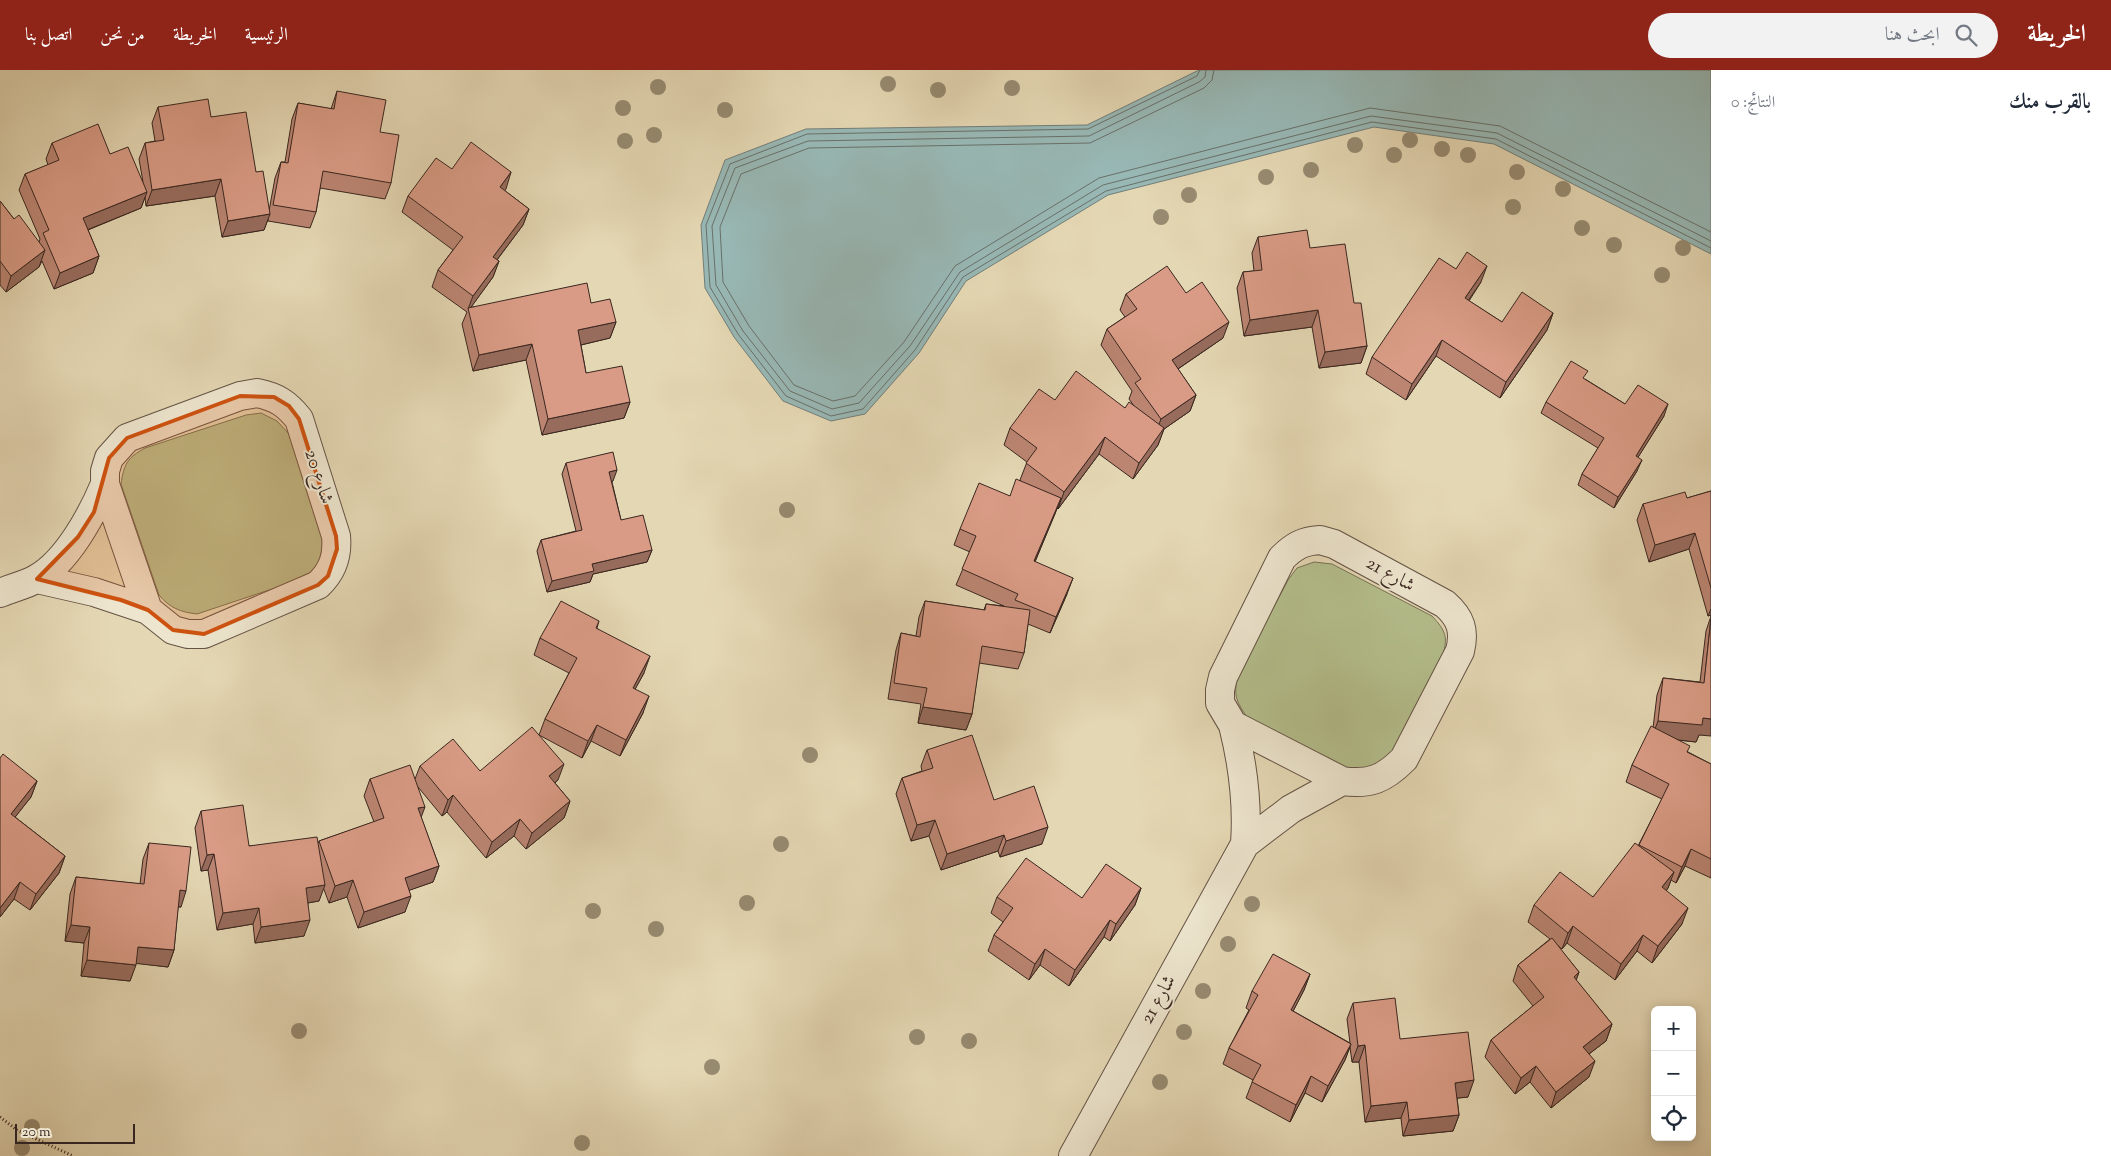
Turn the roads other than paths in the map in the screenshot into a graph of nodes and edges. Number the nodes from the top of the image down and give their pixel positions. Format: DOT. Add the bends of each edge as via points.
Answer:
graph roads {
  1 [pos="105,484"];
  2 [pos="37,579"];
  3 [pos="0,593"];
  4 [pos="148,610"];
  5 [pos="1233,725"];
  6 [pos="1342,781"];
  7 [pos="1245,844"];
  8 [pos="1073,1156"];
  1 -- 2 [label="street, شارع 20" via="94,512 78,537"];
  1 -- 4 [label="street, شارع 20"];
  1 -- 4 [label="street, شارع 20" via="109,458 127,438 240,396 258,393 274,396 289,406 300,420 336,536 337,550 328,576 318,585 204,634 172,630"];
  2 -- 3 [label="street, شارع 20"];
  2 -- 4 [label="street, شارع 20" via="94,592"];
  5 -- 6 [label="street, شارع 21"];
  5 -- 6 [label="street, شارع 21" via="1220,703 1223,677 1282,558 1292,547 1306,541 1334,544 1445,604 1458,619 1463,638 1460,651 1404,759 1392,772 1376,780"];
  5 -- 7 [label="street, شارع 21" via="1245,784"];
  6 -- 7 [label="street, شارع 21" via="1291,809"];
  7 -- 8 [label="street, شارع 21"];
}
